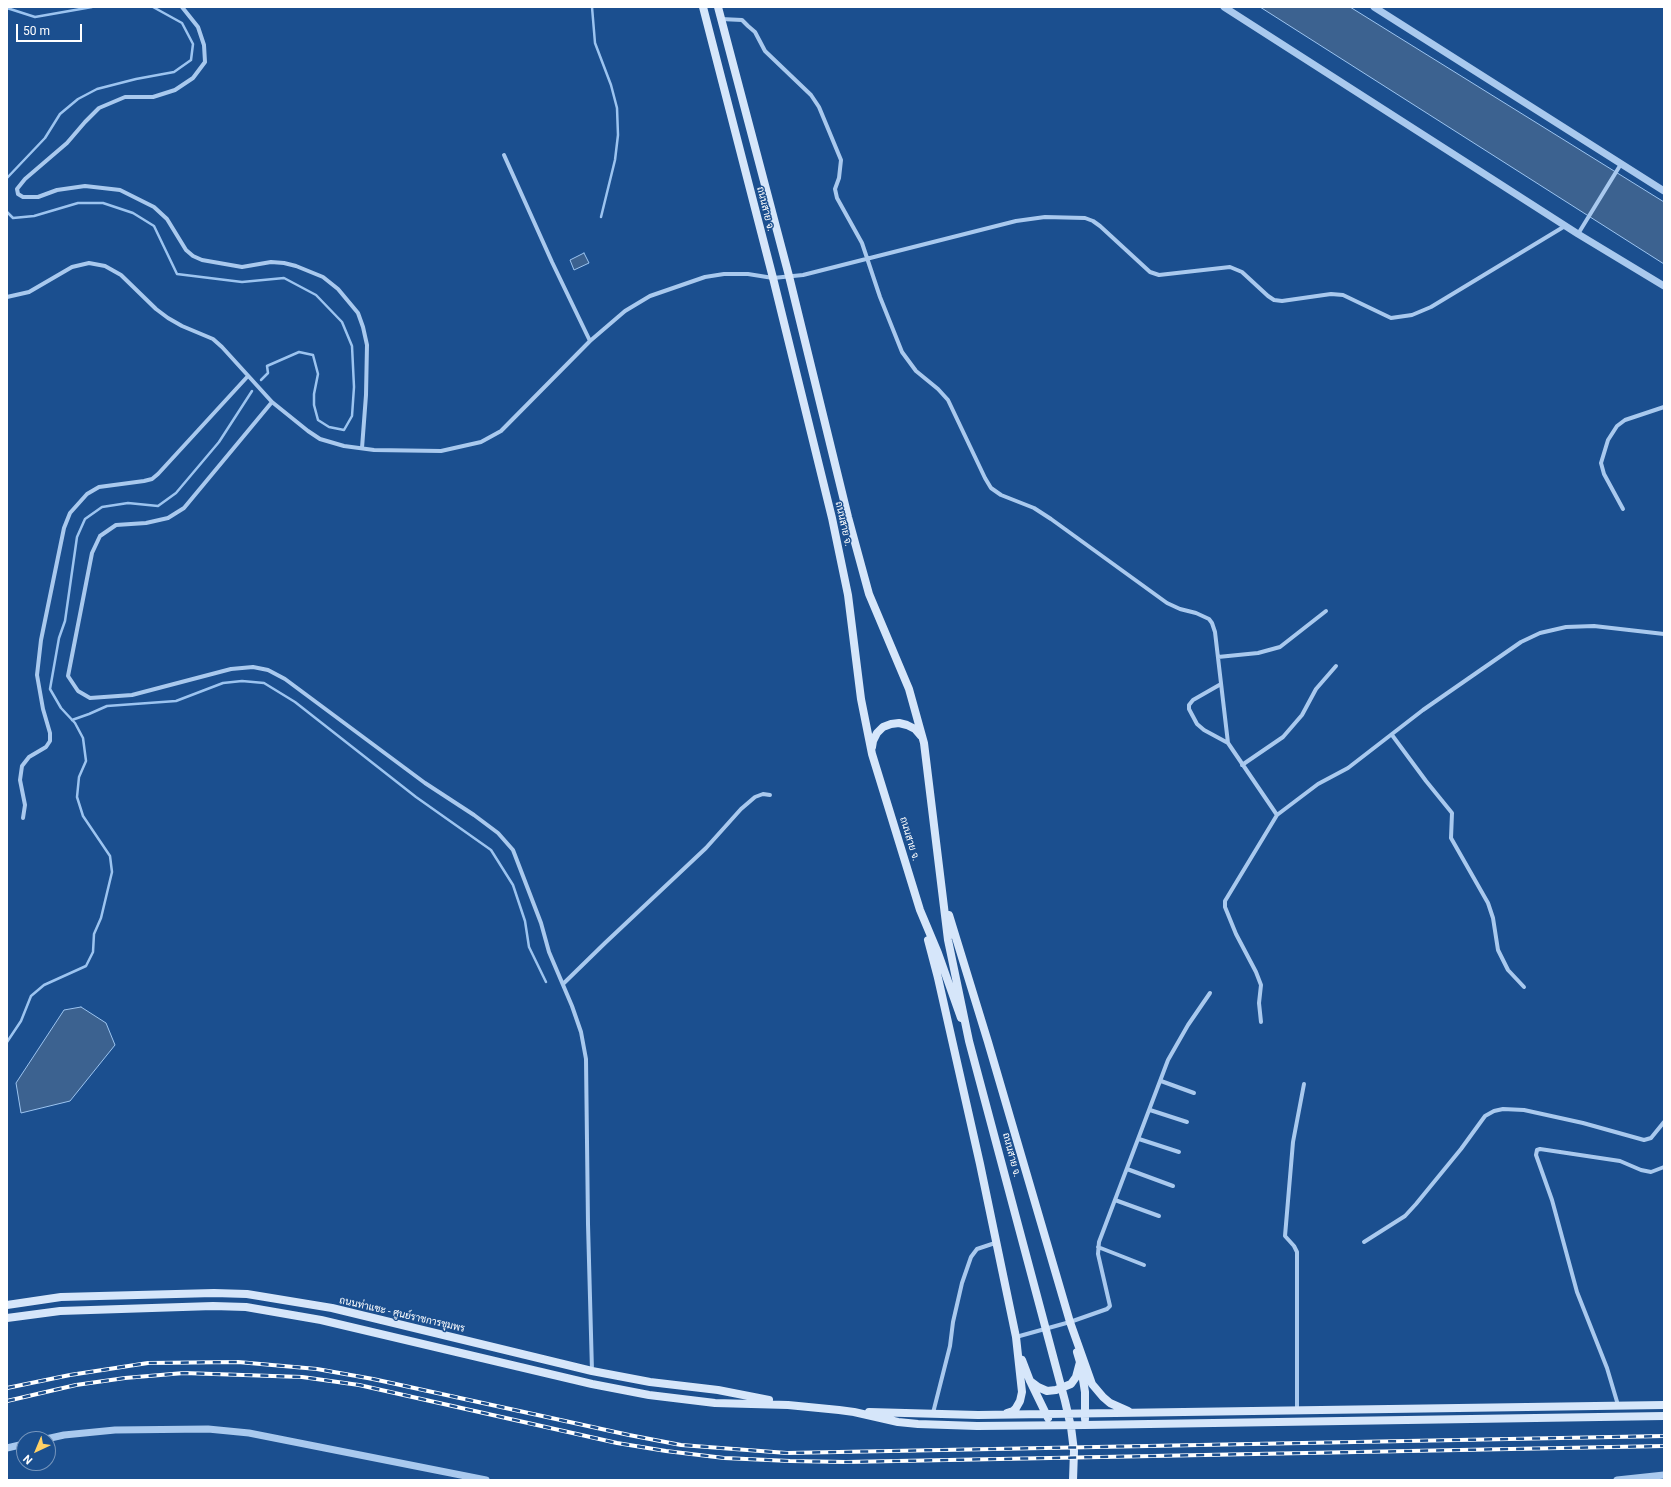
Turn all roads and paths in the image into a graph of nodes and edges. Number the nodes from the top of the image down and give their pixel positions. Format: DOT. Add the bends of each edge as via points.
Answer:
graph roads {
  1 [pos="182,7"];
  2 [pos="703,7"];
  3 [pos="718,7"];
  4 [pos="1224,7"];
  5 [pos="1374,7"];
  6 [pos="721,19"];
  7 [pos="504,155"];
  8 [pos="1621,164"];
  9 [pos="1664,190"];
  10 [pos="1565,226"];
  11 [pos="1578,234"];
  12 [pos="868,258"];
  13 [pos="789,276"];
  14 [pos="773,278"];
  15 [pos="1664,286"];
  16 [pos="7,297"];
  17 [pos="590,341"];
  18 [pos="248,376"];
  19 [pos="272,402"];
  20 [pos="1664,407"];
  21 [pos="362,448"];
  22 [pos="1622,509"];
  23 [pos="1326,611"];
  24 [pos="1664,634"];
  25 [pos="1218,657"];
  26 [pos="1336,666"];
  27 [pos="1221,684"];
  28 [pos="1392,735"];
  29 [pos="924,743"];
  30 [pos="1228,743"];
  31 [pos="872,754"];
  32 [pos="1242,765"];
  33 [pos="770,795"];
  34 [pos="1277,815"];
  35 [pos="23,818"];
  36 [pos="944,900"];
  37 [pos="920,910"];
  38 [pos="563,984"];
  39 [pos="1524,987"];
  40 [pos="1210,993"];
  41 [pos="1261,1022"];
  42 [pos="969,1041"];
  43 [pos="1161,1081"];
  44 [pos="1304,1084"];
  45 [pos="1194,1093"];
  46 [pos="1150,1110"];
  47 [pos="1187,1122"];
  48 [pos="1664,1122"];
  49 [pos="1138,1139"];
  50 [pos="1179,1152"];
  51 [pos="1664,1167"];
  52 [pos="1127,1169"];
  53 [pos="1173,1186"];
  54 [pos="1114,1200"];
  55 [pos="1159,1216"];
  56 [pos="1364,1242"];
  57 [pos="996,1243"];
  58 [pos="1098,1247"];
  59 [pos="1144,1265"];
  60 [pos="7,1305"];
  61 [pos="7,1318"];
  62 [pos="1070,1322"];
  63 [pos="1016,1337"];
  64 [pos="1080,1362"];
  65 [pos="592,1371"];
  66 [pos="1030,1382"];
  67 [pos="592,1384"];
  68 [pos="788,1405"];
  69 [pos="1618,1405"];
  70 [pos="1664,1405"];
  71 [pos="1429,1408"];
  72 [pos="1297,1410"];
  73 [pos="854,1412"];
  74 [pos="1133,1412"];
  75 [pos="1085,1413"];
  76 [pos="933,1414"];
  77 [pos="1048,1414"];
  78 [pos="1002,1415"];
  79 [pos="1664,1416"];
  80 [pos="1429,1419"];
  81 [pos="1050,1424"];
  82 [pos="1085,1425"];
  83 [pos="56,1437"];
  84 [pos="1664,1475"];
  85 [pos="1631,1479"];
  86 [pos="486,1480"];
  87 [pos="1073,1480"];
  88 [pos="1617,1480"];
  1 -- 21 [label="street" via="198,27 204,45 205,62 193,78 175,90 153,97 125,97 100,108 67,143 25,179 17,189 18,194 23,197 38,197 57,190 85,186 120,190 154,207 167,219 186,250 202,260 242,268 271,262 284,263 323,277 338,289 358,313 363,327 367,345"];
  2 -- 14 [label="main road, ถนนสาย จ."];
  3 -- 6 [label="main road, ถนนสาย จ."];
  4 -- 10 [label="street"];
  5 -- 8 [label="street"];
  6 -- 12 [label="street" via="742,20 755,32 765,51 812,95 840,160 839,178 835,189 837,198"];
  6 -- 13 [label="main road, ถนนสาย จ."];
  7 -- 17 [label="street"];
  8 -- 9 [label="street"];
  8 -- 11 [label="street"];
  10 -- 11 [label="street"];
  10 -- 12 [label="street" via="1431,307 1412,315 1391,318 1343,295 1274,300 1242,272 1230,267 1159,275 1150,272 1100,226 1085,218 1045,217 1016,221"];
  11 -- 15 [label="street"];
  12 -- 13 [label="street" via="816,272"];
  12 -- 25 [label="street" via="902,352 916,371 948,400 991,488 1000,495 1034,508 1051,518 1167,603 1209,620 1215,632"];
  13 -- 14 [label="street"];
  13 -- 29 [label="main road, ถนนสาย จ." via="869,594 908,690"];
  14 -- 17 [label="street" via="724,274 699,279 650,296 625,311"];
  14 -- 31 [label="main road, ถนนสาย จ." via="832,518 848,595 861,699"];
  16 -- 18 [label="street" via="29,292 72,267 89,263 105,266 121,275 168,318 213,339"];
  17 -- 21 [label="street" via="508,424 488,439 441,450"];
  18 -- 19 [label="street"];
  18 -- 35 [label="street" via="152,478 99,488 88,494 70,513 64,528 41,640 37,675 50,741 46,747 29,757 22,766 20,780 25,805"];
  19 -- 21 [label="street" via="320,439 333,444"];
  19 -- 38 [label="street" via="184,508 168,518 146,523 116,525 100,536 92,553 68,676 78,691 90,698 132,695 231,669 253,667 268,670 285,679 425,783 498,833 513,850"];
  20 -- 22 [label="street" via="1625,420 1617,426 1608,440 1601,463"];
  23 -- 25 [label="street" via="1280,647 1258,654"];
  24 -- 28 [label="street" via="1594,626 1566,627 1540,633 1514,647 1423,710"];
  25 -- 27 [label="street"];
  26 -- 32 [label="street" via="1316,689 1302,715 1283,737"];
  27 -- 30 [label="street"];
  27 -- 30 [label="street" via="1193,700 1189,709 1197,724"];
  28 -- 34 [label="street" via="1348,768 1318,784"];
  28 -- 39 [label="street" via="1452,813 1451,838 1488,903 1498,950 1508,970"];
  29 -- 31 [label="main road" via="915,729 899,723 891,724 877,733 873,741"];
  29 -- 36 [label="main road, ถนนสาย จ."];
  30 -- 32 [label="street"];
  31 -- 37 [label="main road, ถนนสาย จ."];
  32 -- 34 [label="street"];
  33 -- 38 [label="street" via="755,797 741,809 706,848"];
  34 -- 41 [label="street" via="1225,901 1224,907 1261,986"];
  36 -- 42 [label="main road, ถนนสาย จ." via="948,940"];
  36 -- 62 [label="main road"];
  37 -- 42 [label="main road, ถนนสาย จ."];
  37 -- 57 [label="main road" via="938,978"];
  38 -- 65 [label="street" via="582,1032 586,1059"];
  40 -- 43 [label="street" via="1168,1060"];
  42 -- 87 [label="main road, ถนนสาย จ." via="1059,1375 1071,1427 1074,1451"];
  43 -- 45 [label="street"];
  43 -- 46 [label="street"];
  44 -- 72 [label="street" via="1293,1142 1285,1236 1296,1252"];
  46 -- 47 [label="street"];
  46 -- 49 [label="street"];
  48 -- 56 [label="street" via="1651,1138 1644,1140 1524,1110 1494,1111 1485,1116 1416,1204 1404,1216"];
  49 -- 50 [label="street"];
  49 -- 52 [label="street"];
  51 -- 69 [label="street" via="1651,1172 1620,1161 1540,1149 1536,1155 1552,1200 1578,1292"];
  52 -- 53 [label="street"];
  52 -- 54 [label="street"];
  54 -- 55 [label="street"];
  54 -- 58 [label="street"];
  57 -- 63 [label="main road"];
  57 -- 76 [label="street" via="977,1249 971,1257 955,1314"];
  58 -- 59 [label="street"];
  58 -- 62 [label="street" via="1110,1306"];
  60 -- 65 [label="main road, ถนนท่าแซะ - ศูนย์ราชการชุมพร" via="61,1298 247,1294 327,1307"];
  61 -- 67 [label="main road, ถนนท่าแซะ - ศูนย์ราชการชุมพร" via="60,1311 246,1307 321,1320"];
  62 -- 63 [label="street"];
  62 -- 64 [label="main road"];
  62 -- 74 [label="main road" via="1092,1384 1110,1403"];
  63 -- 66 [label="main road"];
  63 -- 78 [label="main road" via="1022,1392 1016,1408"];
  64 -- 66 [label="main road" via="1076,1377 1064,1388 1047,1391"];
  64 -- 75 [label="main road" via="1085,1392"];
  65 -- 67 [label="main road"];
  65 -- 68 [label="main road, ถนนท่าแซะ - ศูนย์ราชการชุมพร" via="650,1382 718,1390"];
  66 -- 77 [label="main road"];
  67 -- 68 [label="main road, ถนนท่าแซะ - ศูนย์ราชการชุมพร" via="686,1400"];
  68 -- 73 [label="main road, ถนนท่าแซะ - ศูนย์ราชการชุมพร"];
  69 -- 70 [label="main road"];
  69 -- 71 [label="main road"];
  71 -- 72 [label="main road"];
  71 -- 80 [label="main road"];
  72 -- 74 [label="main road"];
  73 -- 76 [label="main road"];
  73 -- 81 [label="main road" via="918,1424"];
  74 -- 75 [label="main road"];
  75 -- 77 [label="main road"];
  75 -- 82 [label="main road"];
  76 -- 78 [label="main road"];
  77 -- 78 [label="main road"];
  77 -- 81 [label="main road"];
  79 -- 80 [label="main road"];
  80 -- 82 [label="main road"];
  81 -- 82 [label="main road"];
  83 -- 86 [label="street" via="115,1430 208,1429 249,1433"];
  84 -- 85 [label="street"];
  85 -- 88 [label="street"];
}
